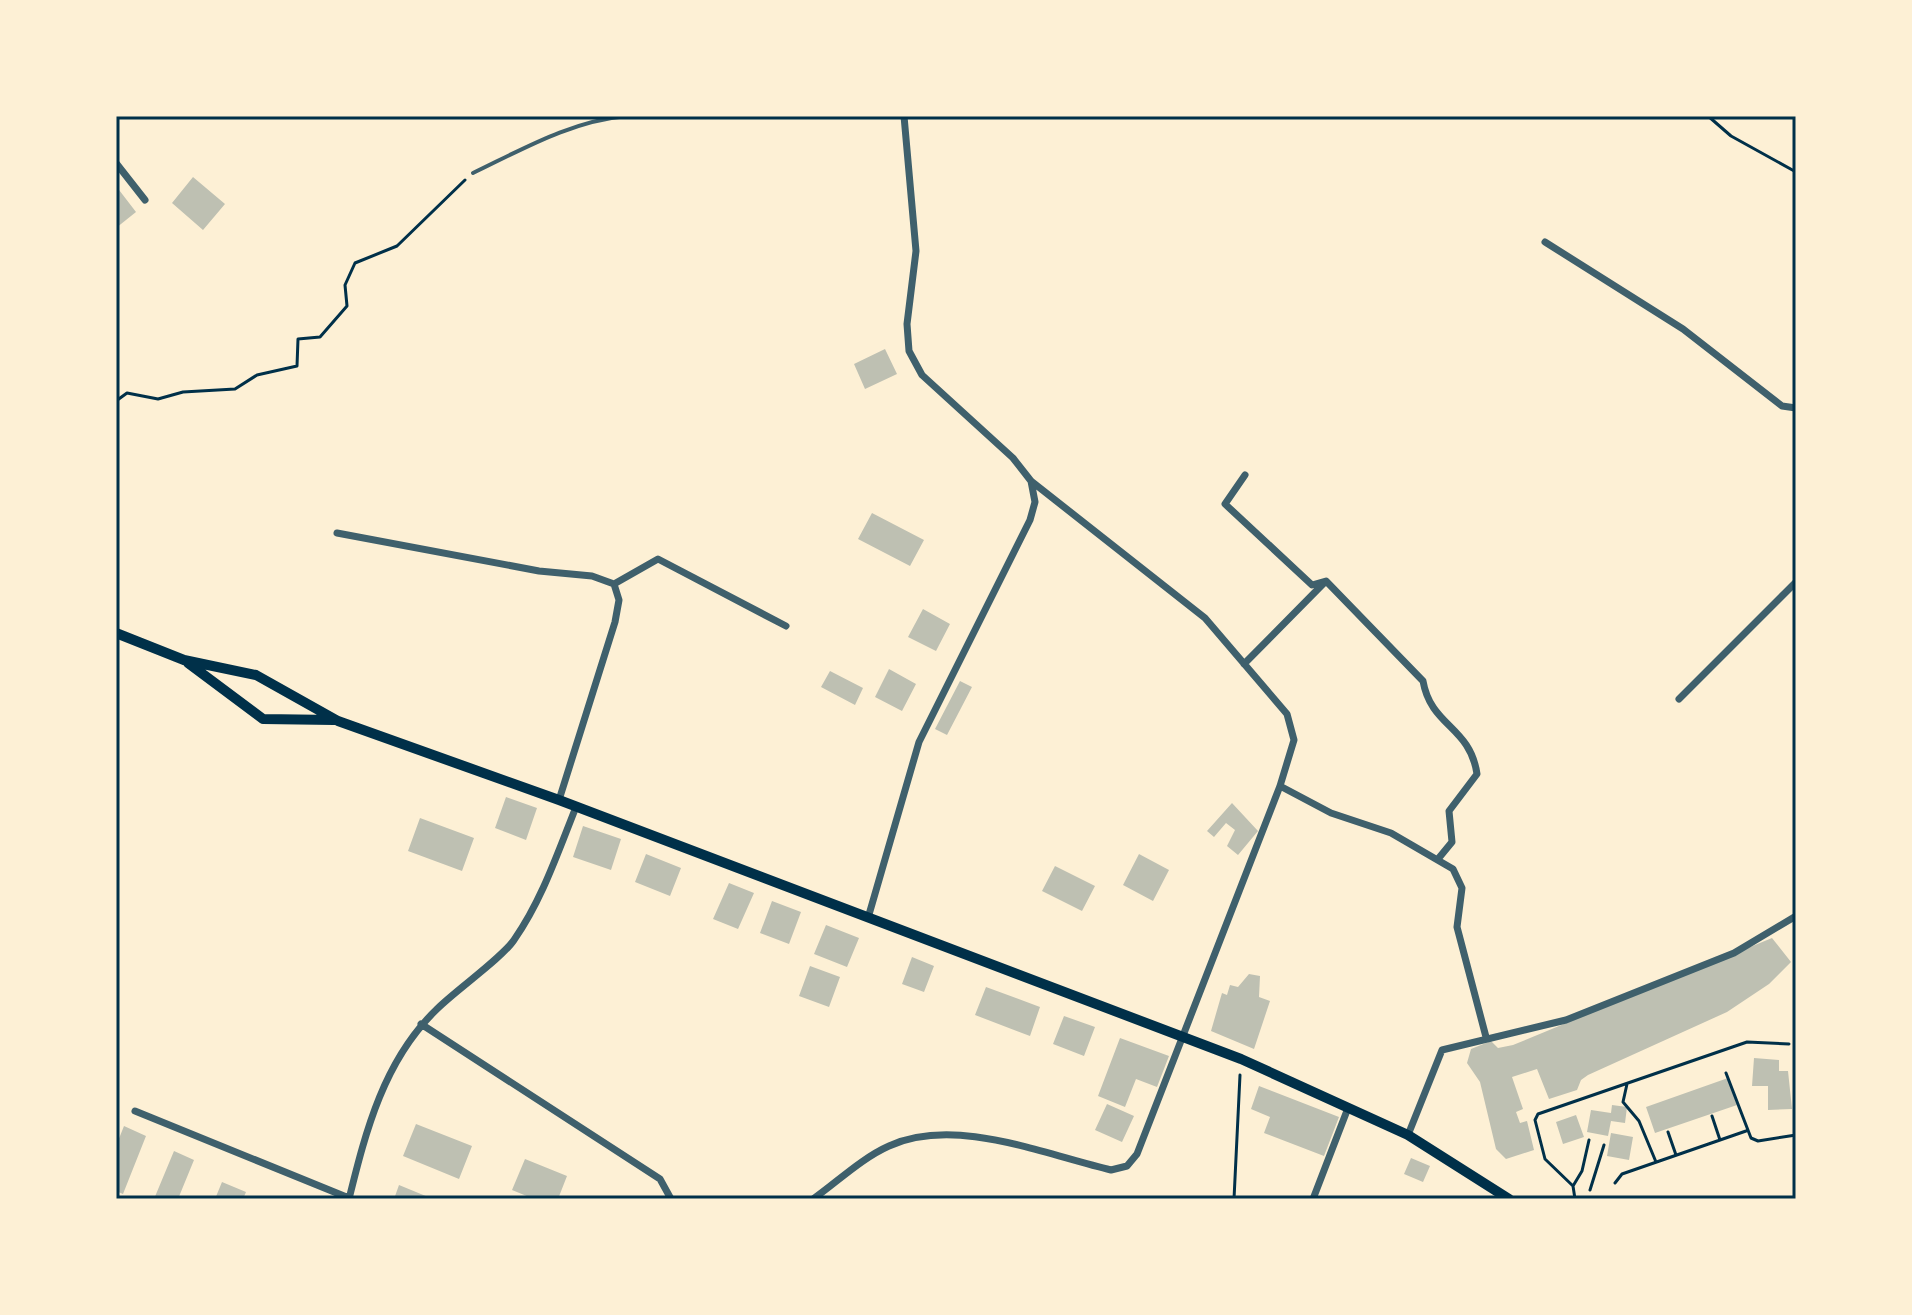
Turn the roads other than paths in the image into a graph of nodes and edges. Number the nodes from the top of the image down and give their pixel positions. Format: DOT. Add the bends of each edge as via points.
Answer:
graph roads {
  1 [pos="627,116"];
  2 [pos="904,116"];
  3 [pos="116,163"];
  4 [pos="473,173"];
  5 [pos="145,200"];
  6 [pos="1545,242"];
  7 [pos="1796,408"];
  8 [pos="1245,475"];
  9 [pos="1031,481"];
  10 [pos="337,533"];
  11 [pos="1326,581"];
  12 [pos="1796,582"];
  13 [pos="614,584"];
  14 [pos="786,626"];
  15 [pos="116,633"];
  16 [pos="184,660"];
  17 [pos="1244,664"];
  18 [pos="1679,699"];
  19 [pos="338,721"];
  20 [pos="1280,786"];
  21 [pos="559,800"];
  22 [pos="576,807"];
  23 [pos="1438,859"];
  24 [pos="1796,916"];
  25 [pos="868,918"];
  26 [pos="421,1024"];
  27 [pos="1486,1037"];
  28 [pos="1182,1038"];
  29 [pos="1348,1108"];
  30 [pos="135,1111"];
  31 [pos="1408,1135"];
  32 [pos="349,1198"];
  33 [pos="671,1199"];
  34 [pos="813,1199"];
  35 [pos="1313,1199"];
  36 [pos="1509,1199"];
  1 -- 4 [label="lane" via="596,119"];
  2 -- 9 [label="street" via="916,251 909,351 922,375"];
  3 -- 5 [label="street"];
  6 -- 7 [label="street" via="1683,329 1782,406"];
  8 -- 11 [label="street" via="1225,504 1312,585"];
  9 -- 17 [label="street" via="1205,618"];
  9 -- 25 [label="street" via="1035,502 1030,520 919,742"];
  10 -- 13 [label="street"];
  11 -- 17 [label="street"];
  11 -- 23 [label="street" via="1423,681 1426,702 1474,751 1477,774 1449,811 1452,842"];
  12 -- 18 [label="street"];
  13 -- 14 [label="street" via="658,559"];
  13 -- 21 [label="street" via="619,600 615,622"];
  15 -- 16 [label="main road"];
  16 -- 19 [label="main road" via="256,675"];
  16 -- 19 [label="main road" via="263,719"];
  17 -- 20 [label="street" via="1287,714 1294,740"];
  19 -- 21 [label="main road"];
  20 -- 23 [label="street"];
  20 -- 28 [label="street"];
  21 -- 22 [label="main road"];
  22 -- 25 [label="main road"];
  22 -- 26 [label="street" via="542,890 513,942"];
  23 -- 27 [label="street" via="1453,869 1462,888 1457,927"];
  24 -- 27 [label="street" via="1734,953 1657,985 1566,1020"];
  25 -- 28 [label="main road"];
  26 -- 32 [label="street" via="370,1116"];
  26 -- 33 [label="street" via="660,1179"];
  27 -- 31 [label="street" via="1442,1050"];
  28 -- 29 [label="main road"];
  28 -- 34 [label="street" via="1137,1154 1127,1166 1111,1170 955,1133 918,1135 886,1147"];
  29 -- 31 [label="main road"];
  29 -- 35 [label="street"];
  30 -- 32 [label="street"];
  31 -- 36 [label="main road"];
}
